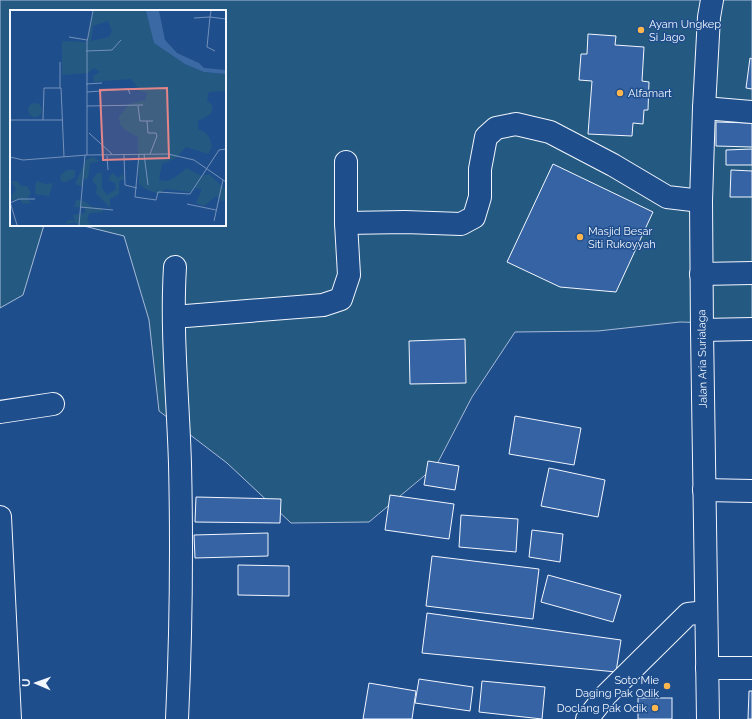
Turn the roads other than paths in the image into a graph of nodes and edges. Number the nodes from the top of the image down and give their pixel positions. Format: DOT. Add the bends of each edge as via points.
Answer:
graph roads {
  1 [pos="712,0"];
  2 [pos="704,108"];
  3 [pos="752,112"];
  4 [pos="346,162"];
  5 [pos="701,201"];
  6 [pos="346,224"];
  7 [pos="175,267"];
  8 [pos="752,273"];
  9 [pos="701,274"];
  10 [pos="186,316"];
  11 [pos="752,329"];
  12 [pos="702,330"];
  13 [pos="53,404"];
  14 [pos="0,412"];
  15 [pos="704,490"];
  16 [pos="752,491"];
  17 [pos="0,517"];
  18 [pos="706,612"];
  19 [pos="708,668"];
  20 [pos="752,668"];
  21 [pos="10,719"];
  22 [pos="177,719"];
  23 [pos="587,719"];
  24 [pos="708,719"];
  1 -- 2 [label="street, Jalan Aria Surialaga"];
  2 -- 3 [label="street"];
  2 -- 5 [label="street, Jalan Aria Surialaga"];
  4 -- 6 [label="street"];
  5 -- 6 [label="street" via="667,197 550,132 516,124 496,128 486,137 480,169 480,197 474,217 461,224"];
  5 -- 9 [label="street, Jalan Aria Surialaga"];
  6 -- 10 [label="street" via="349,275 341,299 323,304"];
  7 -- 22 [label="street" via="173,299 182,569"];
  8 -- 9 [label="street"];
  9 -- 12 [label="street, Jalan Aria Surialaga"];
  11 -- 12 [label="street"];
  12 -- 15 [label="street, Jalan Aria Surialaga"];
  13 -- 14 [label="street"];
  15 -- 16 [label="street"];
  15 -- 18 [label="street, Jalan Aria Surialaga"];
  17 -- 21 [label="street"];
  18 -- 19 [label="street, Jalan Aria Surialaga"];
  18 -- 23 [label="street" via="688,614 606,695"];
  19 -- 20 [label="street"];
  19 -- 24 [label="street, Jalan Aria Surialaga"];
}
